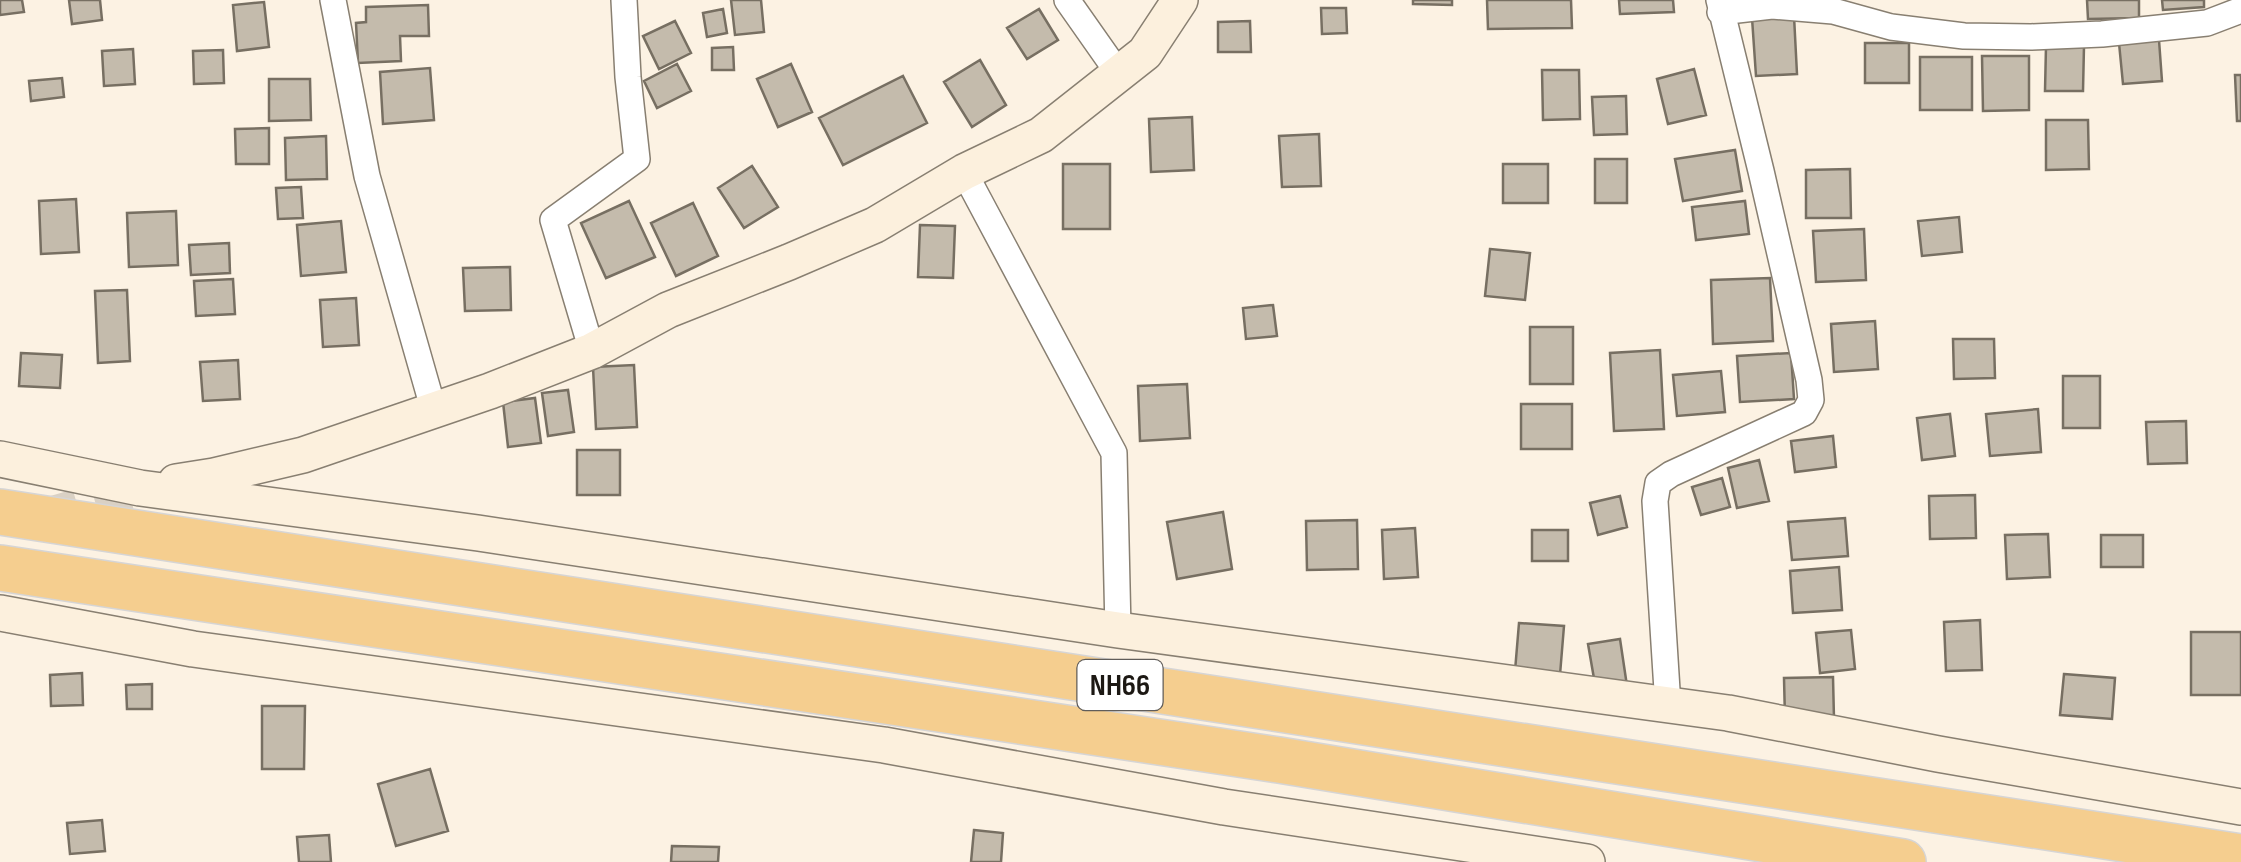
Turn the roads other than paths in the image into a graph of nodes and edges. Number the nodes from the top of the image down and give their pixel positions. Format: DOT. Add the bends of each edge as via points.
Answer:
graph roads {
  1 [pos="332,0"];
  2 [pos="624,0"];
  3 [pos="1067,0"];
  4 [pos="1180,0"];
  5 [pos="1720,6"];
  6 [pos="2241,10"];
  7 [pos="1119,74"];
  8 [pos="964,172"];
  9 [pos="592,351"];
  10 [pos="434,411"];
  11 [pos="0,459"];
  12 [pos="140,488"];
  13 [pos="0,512"];
  14 [pos="0,568"];
  15 [pos="0,612"];
  16 [pos="1118,630"];
  17 [pos="1668,706"];
  18 [pos="2241,807"];
  19 [pos="2241,857"];
  20 [pos="1587,862"];
  21 [pos="1902,862"];
  1 -- 10 [label="street" via="367,176"];
  2 -- 9 [label="street" via="637,159 552,220"];
  3 -- 7 [label="street"];
  4 -- 7 [label="street" via="1146,53"];
  5 -- 6 [label="street" via="1833,11 1891,27 2031,38 2207,23"];
  5 -- 17 [label="street" via="1811,400 1804,413 1658,483"];
  7 -- 8 [label="street" via="1042,135"];
  8 -- 9 [label="street" via="875,224 668,310"];
  8 -- 16 [label="street" via="1114,453"];
  9 -- 10 [label="street"];
  10 -- 12 [label="street" via="304,455"];
  11 -- 12 [label="street"];
  12 -- 16 [label="street"];
  13 -- 19 [label="highway, NH66"];
  14 -- 21 [label="highway, NH66" via="1278,760"];
  15 -- 20 [label="street" via="194,649 884,745 1224,808"];
  16 -- 17 [label="street"];
  17 -- 18 [label="street"];
}
